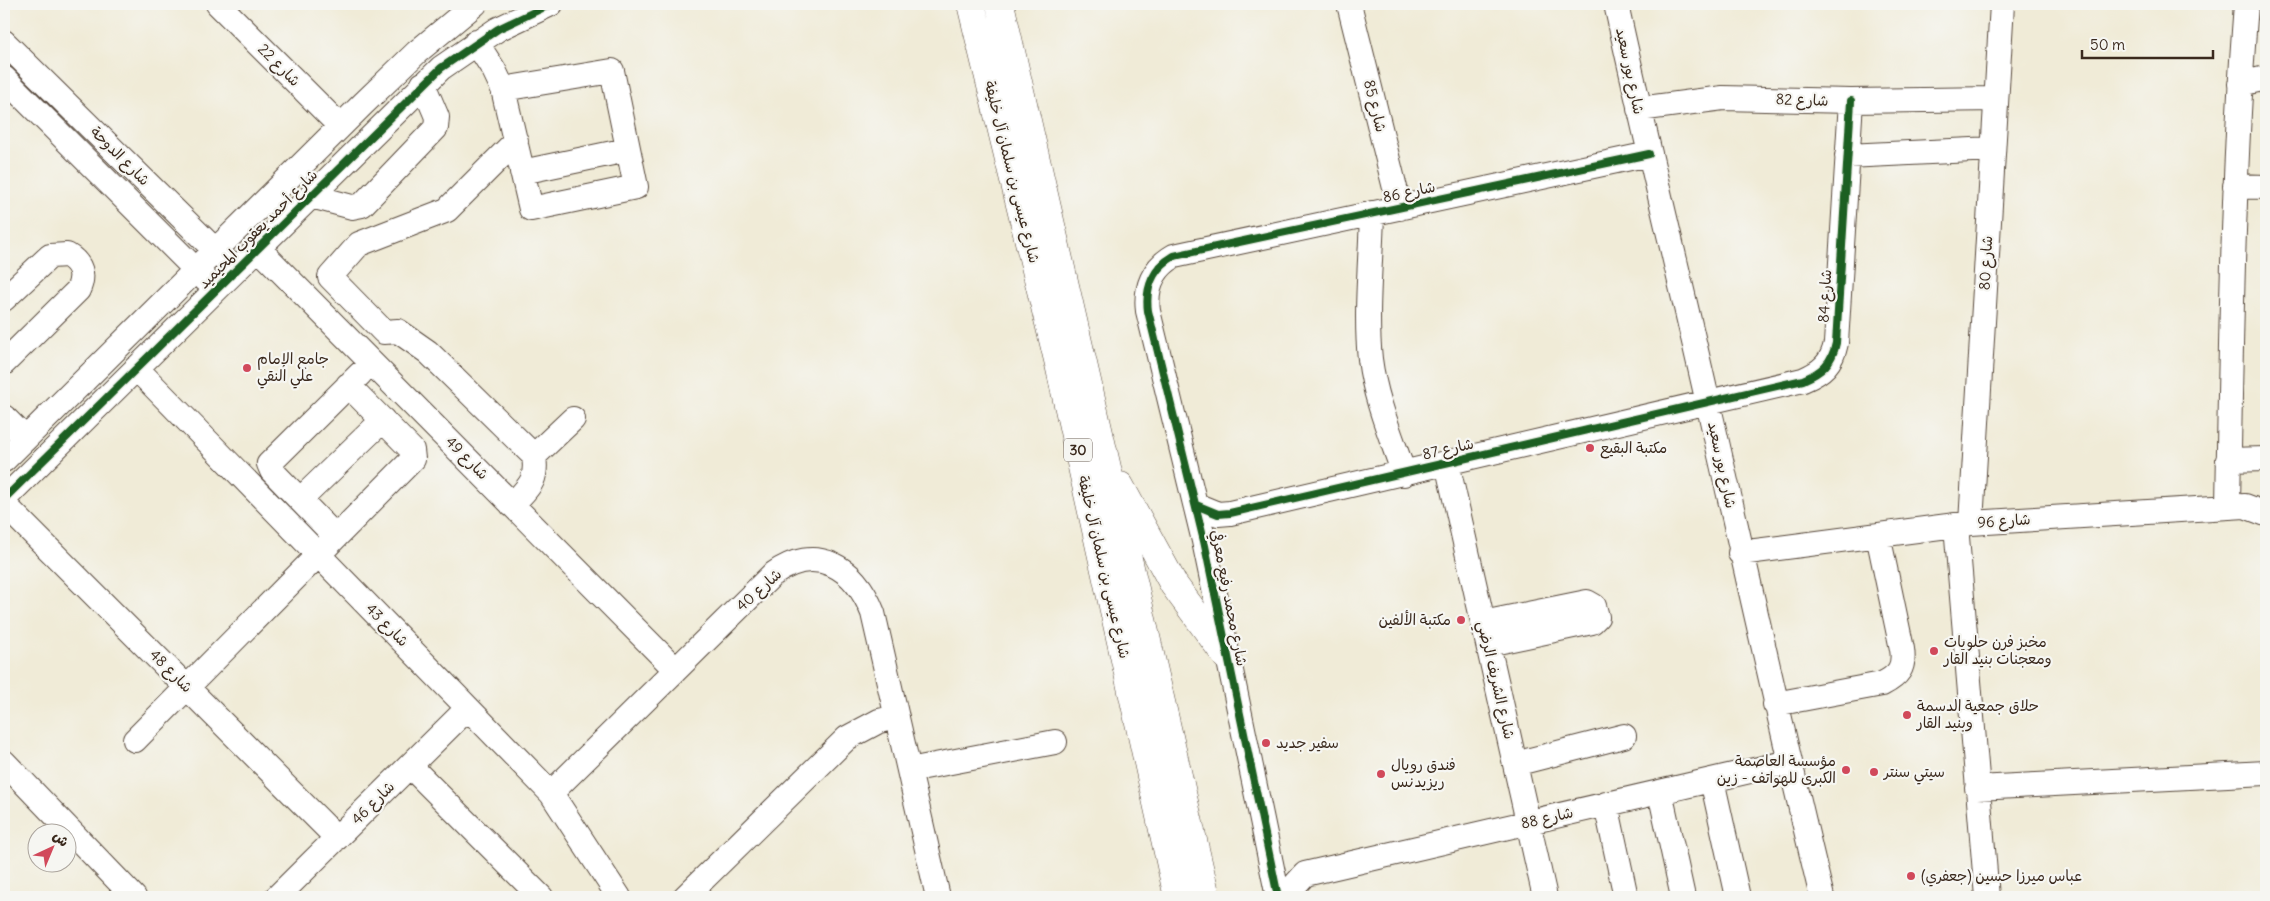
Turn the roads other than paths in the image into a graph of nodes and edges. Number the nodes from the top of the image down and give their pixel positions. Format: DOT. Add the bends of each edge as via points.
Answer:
graph roads {
  1 [pos="218,4"];
  2 [pos="550,4"];
  3 [pos="957,4"];
  4 [pos="970,4"];
  5 [pos="1000,4"];
  6 [pos="1349,4"];
  7 [pos="1616,4"];
  8 [pos="2002,4"];
  9 [pos="2246,4"];
  10 [pos="464,7"];
  11 [pos="4,42"];
  12 [pos="476,42"];
  13 [pos="4,78"];
  14 [pos="2266,78"];
  15 [pos="423,84"];
  16 [pos="2240,84"];
  17 [pos="503,89"];
  18 [pos="1996,99"];
  19 [pos="1851,101"];
  20 [pos="1639,109"];
  21 [pos="340,126"];
  22 [pos="1002,129"];
  23 [pos="516,141"];
  24 [pos="1993,149"];
  25 [pos="628,150"];
  26 [pos="1649,154"];
  27 [pos="1847,156"];
  28 [pos="522,172"];
  29 [pos="2235,186"];
  30 [pos="2266,187"];
  31 [pos="311,196"];
  32 [pos="1400,208"];
  33 [pos="1372,213"];
  34 [pos="258,248"];
  35 [pos="215,250"];
  36 [pos="1174,256"];
  37 [pos="196,269"];
  38 [pos="235,270"];
  39 [pos="216,289"];
  40 [pos="4,299"];
  41 [pos="371,362"];
  42 [pos="4,363"];
  43 [pos="136,368"];
  44 [pos="348,385"];
  45 [pos="1708,403"];
  46 [pos="4,417"];
  47 [pos="573,419"];
  48 [pos="383,420"];
  49 [pos="25,438"];
  50 [pos="534,456"];
  51 [pos="1104,457"];
  52 [pos="2266,459"];
  53 [pos="4,460"];
  54 [pos="2228,460"];
  55 [pos="1447,463"];
  56 [pos="1404,474"];
  57 [pos="4,500"];
  58 [pos="300,500"];
  59 [pos="4,504"];
  60 [pos="512,504"];
  61 [pos="1196,505"];
  62 [pos="2228,506"];
  63 [pos="1230,513"];
  64 [pos="2266,514"];
  65 [pos="1963,524"];
  66 [pos="1878,535"];
  67 [pos="335,536"];
  68 [pos="1204,541"];
  69 [pos="1740,553"];
  70 [pos="317,554"];
  71 [pos="1226,657"];
  72 [pos="675,670"];
  73 [pos="187,686"];
  74 [pos="1776,704"];
  75 [pos="468,708"];
  76 [pos="897,717"];
  77 [pos="1624,736"];
  78 [pos="135,740"];
  79 [pos="1055,742"];
  80 [pos="4,762"];
  81 [pos="1789,762"];
  82 [pos="1515,764"];
  83 [pos="410,766"];
  84 [pos="909,770"];
  85 [pos="2266,773"];
  86 [pos="1712,780"];
  87 [pos="1977,788"];
  88 [pos="1660,792"];
  89 [pos="551,793"];
  90 [pos="1606,804"];
  91 [pos="1528,823"];
  92 [pos="337,838"];
  93 [pos="1270,857"];
  94 [pos="1305,874"];
  95 [pos="134,897"];
  96 [pos="278,897"];
  97 [pos="541,897"];
  98 [pos="619,897"];
  99 [pos="685,897"];
  100 [pos="938,897"];
  101 [pos="1178,897"];
  102 [pos="1206,897"];
  103 [pos="1278,897"];
  104 [pos="1284,897"];
  105 [pos="1545,897"];
  106 [pos="1626,897"];
  107 [pos="1683,897"];
  108 [pos="1738,897"];
  109 [pos="1822,897"];
  110 [pos="1987,897"];
  1 -- 21 [label="street, شارع 22"];
  2 -- 12 [label="street, شارع أحمد يعقوب المحيميد"];
  3 -- 22 [label="street"];
  4 -- 22 [label="highway, شارع عيسى بن سلمان آل خليفة / 30"];
  5 -- 51 [label="highway, شارع عيسى بن سلمان آل خليفة / 30"];
  6 -- 32 [label="street, شارع 85"];
  7 -- 20 [label="street, شارع بور سعيد"];
  8 -- 18 [label="street, شارع 80"];
  9 -- 16 [label="street"];
  10 -- 21 [label="street, شارع أحمد يعقوب المحيميد"];
  11 -- 35 [label="street, شارع الدوحة"];
  12 -- 15 [label="street, شارع أحمد يعقوب المحيميد"];
  12 -- 17 [label="street"];
  13 -- 37 [label="street, شارع الدوحة"];
  14 -- 16 [label="street"];
  15 -- 31 [label="street, شارع أحمد يعقوب المحيميد"];
  15 -- 31 [label="street" via="437,117 436,128 362,205 352,207"];
  16 -- 29 [label="street"];
  17 -- 23 [label="street"];
  17 -- 25 [label="street" via="612,72"];
  18 -- 19 [label="street, شارع 82"];
  18 -- 24 [label="street, شارع 80"];
  19 -- 20 [label="street, شارع 82" via="1723,98"];
  19 -- 27 [label="street, شارع 84"];
  20 -- 26 [label="street, شارع بور سعيد"];
  21 -- 35 [label="street, شارع أحمد يعقوب المحيميد"];
  22 -- 101 [label="highway, شارع عيسى بن سلمان آل خليفة / 30" via="1061,373"];
  23 -- 28 [label="street"];
  23 -- 50 [label="street" via="447,210 359,244 330,277 384,332 398,332 428,352"];
  24 -- 27 [label="street"];
  24 -- 65 [label="street, شارع 80"];
  25 -- 28 [label="street"];
  25 -- 28 [label="street" via="636,187 531,209"];
  26 -- 32 [label="street, شارع 86"];
  26 -- 45 [label="street, شارع بور سعيد"];
  27 -- 45 [label="street, شارع 84" via="1836,342 1832,358 1818,374 1803,380"];
  29 -- 30 [label="street"];
  29 -- 54 [label="street"];
  31 -- 34 [label="street, شارع أحمد يعقوب المحيميد"];
  32 -- 33 [label="street, شارع 86"];
  33 -- 36 [label="street, شارع 86"];
  33 -- 56 [label="street" via="1370,359 1378,398"];
  34 -- 38 [label="street, شارع أحمد يعقوب المحيميد"];
  34 -- 41 [label="street, شارع 49"];
  35 -- 37 [label="street, شارع أحمد يعقوب المحيميد"];
  35 -- 38 [label="street, شارع الدوحة"];
  36 -- 61 [label="street, شارع محمد رفيع معرفي" via="1153,277 1147,301"];
  37 -- 39 [label="street, شارع الدوحة"];
  37 -- 49 [label="street, شارع أحمد يعقوب المحيميد"];
  38 -- 39 [label="street, شارع أحمد يعقوب المحيميد"];
  39 -- 43 [label="street, شارع أحمد يعقوب المحيميد"];
  40 -- 42 [label="street" via="50,256 66,255 79,266 82,274 78,290"];
  41 -- 44 [label="street"];
  41 -- 60 [label="street, شارع 49"];
  43 -- 57 [label="street, شارع أحمد يعقوب المحيميد"];
  43 -- 70 [label="street, شارع 43"];
  44 -- 48 [label="street"];
  44 -- 58 [label="street" via="269,464"];
  45 -- 55 [label="street, شارع 87"];
  45 -- 69 [label="street, شارع بور سعيد"];
  46 -- 49 [label="street"];
  47 -- 50 [label="street"];
  48 -- 58 [label="street"];
  48 -- 67 [label="street" via="412,450 413,459"];
  49 -- 53 [label="street, شارع أحمد يعقوب المحيميد"];
  50 -- 60 [label="street" via="536,470 533,482"];
  51 -- 71 [label="highway" via="1174,585"];
  51 -- 102 [label="highway, شارع عيسى بن سلمان آل خليفة / 30"];
  52 -- 54 [label="street"];
  54 -- 62 [label="street"];
  55 -- 56 [label="street, شارع 87"];
  55 -- 82 [label="street, شارع الشريف الرضي"];
  56 -- 63 [label="street, شارع 87"];
  58 -- 67 [label="street"];
  59 -- 73 [label="street, شارع 48"];
  60 -- 72 [label="street, شارع 49"];
  61 -- 63 [label="street, شارع 87" via="1218,514"];
  61 -- 68 [label="street, شارع محمد رفيع معرفي"];
  62 -- 64 [label="street, شارع 96" via="2246,506"];
  62 -- 65 [label="street, شارع 96"];
  63 -- 68 [label="street, شارع 87"];
  65 -- 66 [label="street, شارع 96"];
  65 -- 87 [label="street, شارع 80"];
  66 -- 69 [label="street, شارع 96"];
  66 -- 74 [label="street" via="1902,650 1902,667 1882,684"];
  67 -- 70 [label="street"];
  68 -- 71 [label="street, شارع محمد رفيع معرفي"];
  69 -- 74 [label="street, شارع بور سعيد"];
  70 -- 73 [label="street"];
  70 -- 75 [label="street, شارع 43"];
  71 -- 93 [label="street, شارع محمد رفيع معرفي"];
  72 -- 76 [label="street, شارع 40" via="777,571 799,561 818,560 842,570 857,584 869,603"];
  72 -- 89 [label="street, شارع 40"];
  73 -- 78 [label="street"];
  73 -- 92 [label="street, شارع 48"];
  74 -- 81 [label="street, شارع بور سعيد"];
  75 -- 83 [label="street, شارع 46"];
  75 -- 89 [label="street, شارع 43"];
  76 -- 84 [label="street, شارع 40"];
  76 -- 99 [label="street" via="879,721 847,738"];
  77 -- 82 [label="street"];
  79 -- 84 [label="street"];
  80 -- 95 [label="street"];
  81 -- 86 [label="street, شارع 88"];
  81 -- 109 [label="street, شارع بور سعيد"];
  82 -- 91 [label="street, شارع الشريف الرضي"];
  83 -- 92 [label="street, شارع 46"];
  83 -- 97 [label="street"];
  84 -- 100 [label="street, شارع 40"];
  85 -- 87 [label="street"];
  86 -- 88 [label="street, شارع 88"];
  86 -- 108 [label="street"];
  87 -- 110 [label="street, شارع 80"];
  88 -- 90 [label="street, شارع 88"];
  88 -- 107 [label="street"];
  89 -- 98 [label="street, شارع 43"];
  90 -- 91 [label="street, شارع 88"];
  90 -- 106 [label="street"];
  91 -- 94 [label="street, شارع 88"];
  91 -- 105 [label="street, شارع الشريف الرضي"];
  92 -- 96 [label="street, شارع 46"];
  93 -- 94 [label="street"];
  93 -- 103 [label="street, شارع محمد رفيع معرفي"];
  94 -- 104 [label="street"];
}
